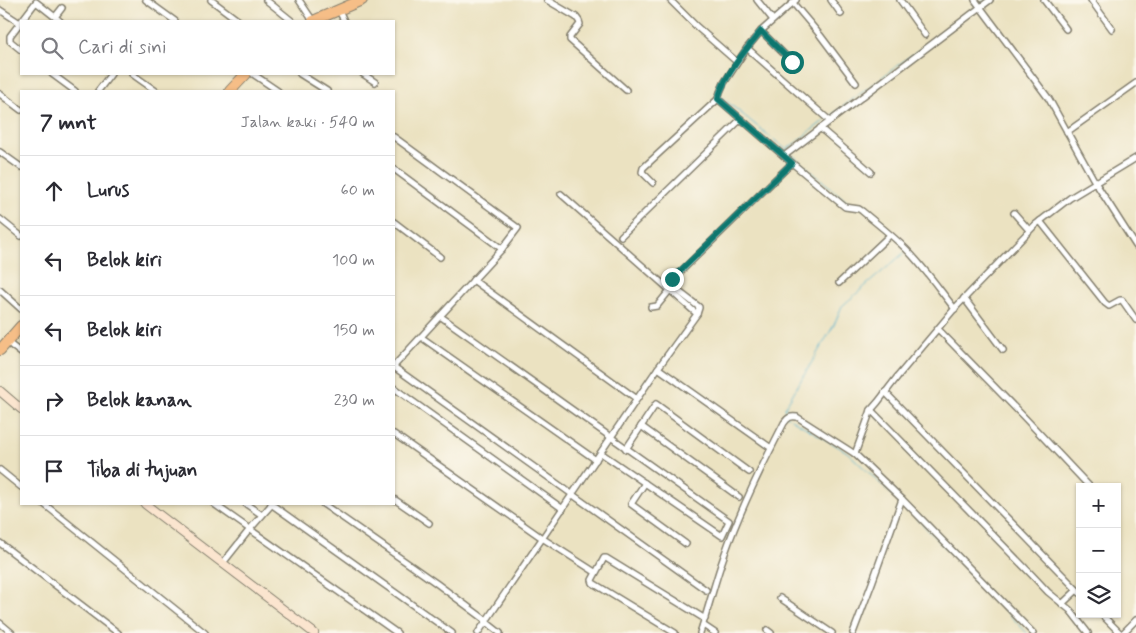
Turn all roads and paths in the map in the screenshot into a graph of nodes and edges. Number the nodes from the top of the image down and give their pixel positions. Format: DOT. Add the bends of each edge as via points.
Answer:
graph roads {
  1 [pos="146,0"];
  2 [pos="211,0"];
  3 [pos="266,0"];
  4 [pos="299,0"];
  5 [pos="362,0"];
  6 [pos="547,0"];
  7 [pos="670,0"];
  8 [pos="757,0"];
  9 [pos="831,0"];
  10 [pos="900,0"];
  11 [pos="975,0"];
  12 [pos="990,0"];
  13 [pos="1044,0"];
  14 [pos="1091,0"];
  15 [pos="37,1"];
  16 [pos="794,2"];
  17 [pos="62,8"];
  18 [pos="980,8"];
  19 [pos="0,10"];
  20 [pos="338,10"];
  21 [pos="841,14"];
  22 [pos="55,17"];
  23 [pos="22,20"];
  24 [pos="59,20"];
  25 [pos="174,20"];
  26 [pos="238,20"];
  27 [pos="291,20"];
  28 [pos="312,20"];
  29 [pos="315,20"];
  30 [pos="343,20"];
  31 [pos="773,20"];
  32 [pos="20,23"];
  33 [pos="1066,29"];
  34 [pos="1112,29"];
  35 [pos="761,31"];
  36 [pos="925,35"];
  37 [pos="747,48"];
  38 [pos="20,49"];
  39 [pos="735,60"];
  40 [pos="792,62"];
  41 [pos="53,75"];
  42 [pos="110,75"];
  43 [pos="133,75"];
  44 [pos="245,75"];
  45 [pos="254,75"];
  46 [pos="302,75"];
  47 [pos="364,75"];
  48 [pos="375,82"];
  49 [pos="856,83"];
  50 [pos="1136,83"];
  51 [pos="74,90"];
  52 [pos="99,90"];
  53 [pos="155,90"];
  54 [pos="231,90"];
  55 [pos="277,90"];
  56 [pos="325,90"];
  57 [pos="626,90"];
  58 [pos="0,94"];
  59 [pos="718,99"];
  60 [pos="20,109"];
  61 [pos="741,119"];
  62 [pos="830,121"];
  63 [pos="820,128"];
  64 [pos="1068,134"];
  65 [pos="395,138"];
  66 [pos="0,152"];
  67 [pos="784,156"];
  68 [pos="1136,158"];
  69 [pos="792,163"];
  70 [pos="20,166"];
  71 [pos="395,170"];
  72 [pos="871,172"];
  73 [pos="1095,182"];
  74 [pos="652,183"];
  75 [pos="561,194"];
  76 [pos="1014,213"];
  77 [pos="0,220"];
  78 [pos="1040,220"];
  79 [pos="395,223"];
  80 [pos="1029,230"];
  81 [pos="20,235"];
  82 [pos="890,235"];
  83 [pos="621,236"];
  84 [pos="1136,246"];
  85 [pos="502,248"];
  86 [pos="440,257"];
  87 [pos="473,280"];
  88 [pos="839,283"];
  89 [pos="0,290"];
  90 [pos="670,290"];
  91 [pos="964,298"];
  92 [pos="651,307"];
  93 [pos="20,308"];
  94 [pos="955,309"];
  95 [pos="697,314"];
  96 [pos="440,316"];
  97 [pos="1136,320"];
  98 [pos="20,327"];
  99 [pos="938,329"];
  100 [pos="421,337"];
  101 [pos="7,342"];
  102 [pos="0,350"];
  103 [pos="1003,350"];
  104 [pos="20,352"];
  105 [pos="395,356"];
  106 [pos="400,359"];
  107 [pos="395,366"];
  108 [pos="395,368"];
  109 [pos="658,368"];
  110 [pos="395,389"];
  111 [pos="0,391"];
  112 [pos="885,392"];
  113 [pos="637,399"];
  114 [pos="20,408"];
  115 [pos="871,410"];
  116 [pos="641,426"];
  117 [pos="395,435"];
  118 [pos="611,438"];
  119 [pos="771,448"];
  120 [pos="626,449"];
  121 [pos="601,452"];
  122 [pos="855,454"];
  123 [pos="596,460"];
  124 [pos="0,470"];
  125 [pos="749,472"];
  126 [pos="645,483"];
  127 [pos="1086,483"];
  128 [pos="20,486"];
  129 [pos="573,495"];
  130 [pos="739,497"];
  131 [pos="902,499"];
  132 [pos="395,500"];
  133 [pos="45,505"];
  134 [pos="147,505"];
  135 [pos="215,505"];
  136 [pos="247,505"];
  137 [pos="270,505"];
  138 [pos="272,505"];
  139 [pos="323,505"];
  140 [pos="564,509"];
  141 [pos="262,515"];
  142 [pos="429,523"];
  143 [pos="250,529"];
  144 [pos="542,538"];
  145 [pos="0,543"];
  146 [pos="686,544"];
  147 [pos="223,563"];
  148 [pos="595,572"];
  149 [pos="1076,589"];
  150 [pos="706,590"];
  151 [pos="1076,593"];
  152 [pos="780,598"];
  153 [pos="1062,604"];
  154 [pos="1105,618"];
  155 [pos="1136,620"];
  156 [pos="486,622"];
  157 [pos="704,622"];
  158 [pos="0,623"];
  159 [pos="12,633"];
  160 [pos="118,633"];
  161 [pos="206,633"];
  162 [pos="314,633"];
  163 [pos="397,633"];
  164 [pos="452,633"];
  165 [pos="478,633"];
  166 [pos="500,633"];
  167 [pos="675,633"];
  168 [pos="700,633"];
  169 [pos="715,633"];
  170 [pos="832,633"];
  171 [pos="852,633"];
  172 [pos="1033,633"];
  173 [pos="1088,633"];
  174 [pos="1122,633"];
  1 -- 25 [label="street"];
  2 -- 26 [label="street"];
  3 -- 27 [label="street"];
  4 -- 28 [label="street"];
  5 -- 20 [label="highway"];
  6 -- 57 [label="street" via="576,16 580,24 570,40"];
  7 -- 39 [label="street"];
  8 -- 31 [label="street"];
  9 -- 21 [label="street"];
  10 -- 36 [label="street"];
  11 -- 18 [label="street"];
  12 -- 18 [label="street"];
  13 -- 33 [label="street"];
  14 -- 34 [label="street"];
  15 -- 22 [label="street"];
  15 -- 23 [label="street"];
  16 -- 31 [label="street"];
  16 -- 49 [label="street"];
  17 -- 22 [label="street"];
  18 -- 62 [label="street"];
  18 -- 64 [label="street" via="1049,99"];
  19 -- 32 [label="street"];
  20 -- 29 [label="highway"];
  20 -- 30 [label="street"];
  22 -- 24 [label="street"];
  31 -- 35 [label="street"];
  32 -- 38 [label="street" via="9,37"];
  35 -- 37 [label="street"];
  35 -- 40 [label="street"];
  37 -- 39 [label="street"];
  37 -- 62 [label="street"];
  39 -- 59 [label="street"];
  41 -- 51 [label="street"];
  42 -- 52 [label="street"];
  43 -- 53 [label="street"];
  44 -- 54 [label="highway"];
  45 -- 55 [label="street"];
  46 -- 56 [label="street"];
  47 -- 48 [label="street"];
  50 -- 64 [label="street"];
  58 -- 60 [label="street"];
  59 -- 61 [label="street"];
  59 -- 74 [label="street" via="643,168 642,172"];
  61 -- 67 [label="street"];
  61 -- 83 [label="street"];
  62 -- 63 [label="street"];
  63 -- 67 [label="street"];
  63 -- 72 [label="street"];
  64 -- 73 [label="street"];
  65 -- 85 [label="street" via="517,226 518,229"];
  66 -- 70 [label="street"];
  67 -- 69 [label="street"];
  68 -- 73 [label="street"];
  69 -- 82 [label="street" via="845,206 859,209"];
  69 -- 95 [label="street" via="672,279 673,287 699,307"];
  71 -- 85 [label="street"];
  73 -- 78 [label="street"];
  73 -- 84 [label="street"];
  75 -- 90 [label="street"];
  76 -- 80 [label="street"];
  77 -- 81 [label="street"];
  78 -- 80 [label="street"];
  78 -- 97 [label="street" via="1105,303 1109,306 1122,300"];
  79 -- 86 [label="street"];
  80 -- 91 [label="street"];
  82 -- 88 [label="street"];
  82 -- 94 [label="street" via="911,255"];
  85 -- 87 [label="street"];
  87 -- 96 [label="street"];
  87 -- 113 [label="street"];
  89 -- 93 [label="street"];
  90 -- 92 [label="street" via="657,306"];
  90 -- 95 [label="street"];
  91 -- 94 [label="street"];
  91 -- 103 [label="street"];
  94 -- 99 [label="street"];
  95 -- 109 [label="street"];
  96 -- 100 [label="street"];
  96 -- 118 [label="street"];
  98 -- 101 [label="highway"];
  99 -- 112 [label="street"];
  99 -- 127 [label="street"];
  100 -- 106 [label="street"];
  100 -- 123 [label="street"];
  101 -- 102 [label="highway"];
  101 -- 104 [label="street"];
  105 -- 106 [label="street"];
  106 -- 107 [label="street"];
  108 -- 129 [label="street"];
  109 -- 113 [label="street"];
  109 -- 119 [label="street"];
  110 -- 140 [label="street"];
  111 -- 114 [label="street"];
  112 -- 115 [label="street"];
  112 -- 149 [label="street"];
  113 -- 118 [label="street"];
  115 -- 122 [label="street"];
  115 -- 153 [label="street"];
  116 -- 120 [label="street"];
  116 -- 125 [label="street" via="656,404"];
  116 -- 130 [label="street"];
  117 -- 144 [label="street"];
  118 -- 120 [label="street"];
  118 -- 121 [label="street"];
  119 -- 122 [label="street" via="784,422 792,416"];
  119 -- 157 [label="street" via="731,535"];
  120 -- 126 [label="street" via="729,521 722,536"];
  121 -- 123 [label="street"];
  121 -- 126 [label="street"];
  122 -- 131 [label="street"];
  123 -- 129 [label="street"];
  124 -- 128 [label="street"];
  126 -- 146 [label="street" via="631,504"];
  129 -- 140 [label="street"];
  129 -- 150 [label="street"];
  131 -- 171 [label="street"];
  131 -- 172 [label="street"];
  132 -- 142 [label="street"];
  133 -- 161 [label="street"];
  134 -- 147 [label="street"];
  135 -- 143 [label="street"];
  136 -- 141 [label="street"];
  137 -- 141 [label="street"];
  138 -- 164 [label="street"];
  139 -- 156 [label="street"];
  140 -- 144 [label="street"];
  141 -- 143 [label="street"];
  143 -- 147 [label="street"];
  143 -- 163 [label="street"];
  144 -- 148 [label="street"];
  144 -- 156 [label="street"];
  145 -- 160 [label="street"];
  147 -- 162 [label="street"];
  148 -- 157 [label="street" via="604,557"];
  148 -- 167 [label="street" via="593,583"];
  151 -- 153 [label="street"];
  152 -- 170 [label="street"];
  153 -- 173 [label="street"];
  154 -- 174 [label="street"];
  155 -- 174 [label="street"];
  156 -- 165 [label="street"];
  156 -- 166 [label="street"];
  157 -- 168 [label="street"];
  157 -- 169 [label="street"];
  158 -- 159 [label="street"];
}
